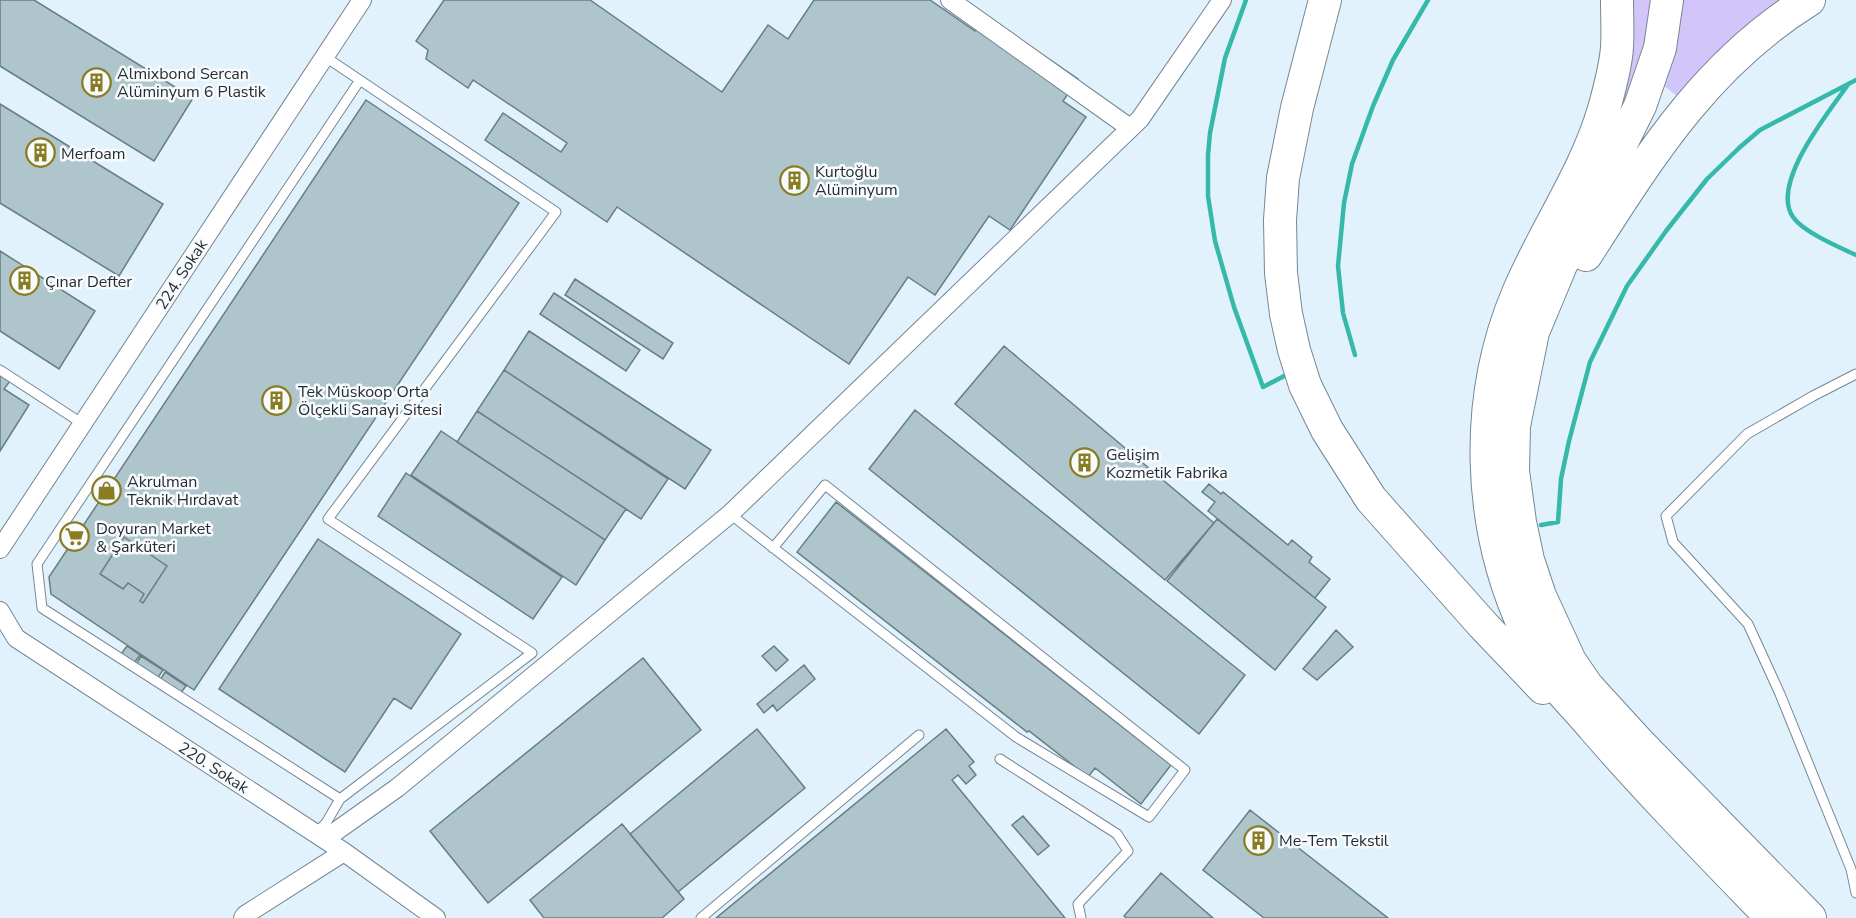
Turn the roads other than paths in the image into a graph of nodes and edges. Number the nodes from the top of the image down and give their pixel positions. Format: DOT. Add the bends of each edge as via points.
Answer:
graph roads {
  1 [pos="362,0"];
  2 [pos="950,0"];
  3 [pos="1222,0"];
  4 [pos="1325,0"];
  5 [pos="1617,0"];
  6 [pos="1667,0"];
  7 [pos="1809,0"];
  8 [pos="324,56"];
  9 [pos="360,80"];
  10 [pos="1130,128"];
  11 [pos="0,370"];
  12 [pos="1856,374"];
  13 [pos="83,424"];
  14 [pos="1514,426"];
  15 [pos="730,514"];
  16 [pos="773,548"];
  17 [pos="0,549"];
  18 [pos="0,611"];
  19 [pos="919,735"];
  20 [pos="1000,759"];
  21 [pos="1641,782"];
  22 [pos="340,799"];
  23 [pos="320,836"];
  24 [pos="344,852"];
  25 [pos="1856,892"];
  26 [pos="243,918"];
  27 [pos="436,918"];
  28 [pos="701,918"];
  29 [pos="1081,918"];
  30 [pos="1772,918"];
  31 [pos="1810,918"];
  1 -- 8 [label="street, 224. Sokak"];
  2 -- 10 [label="street"];
  3 -- 10 [label="street"];
  4 -- 21 [label="highway" via="1283,178 1280,220 1286,314 1305,386 1327,430 1371,500 1577,724"];
  5 -- 21 [label="highway" via="1617,50 1604,109 1588,151 1525,276 1498,348 1487,425 1487,460 1493,528 1502,567 1532,644 1550,678"];
  6 -- 14 [label="highway" via="1660,48 1640,106 1561,265 1533,332"];
  7 -- 14 [label="highway" via="1729,62 1666,134 1554,307"];
  8 -- 9 [label="lane"];
  8 -- 13 [label="street, 224. Sokak"];
  9 -- 22 [label="lane" via="37,564 42,608"];
  9 -- 22 [label="lane" via="556,212 328,519 532,653"];
  10 -- 15 [label="street"];
  11 -- 13 [label="lane"];
  12 -- 25 [label="lane" via="1747,434 1666,516 1673,542 1748,624 1780,694"];
  13 -- 17 [label="street, 224. Sokak"];
  14 -- 31 [label="highway" via="1513,471 1528,560 1570,662 1611,714"];
  15 -- 16 [label="lane"];
  15 -- 23 [label="street" via="397,788"];
  16 -- 16 [label="lane" via="1016,737 1149,817 1185,770 825,486"];
  18 -- 23 [label="street, 220. Sokak" via="16,638"];
  19 -- 28 [label="lane"];
  20 -- 29 [label="lane" via="1117,834 1128,851 1078,904"];
  21 -- 30 [label="highway"];
  22 -- 23 [label="lane"];
  23 -- 24 [label="street, 220. Sokak"];
  24 -- 26 [label="street"];
  24 -- 27 [label="street, 220. Sokak"];
}
